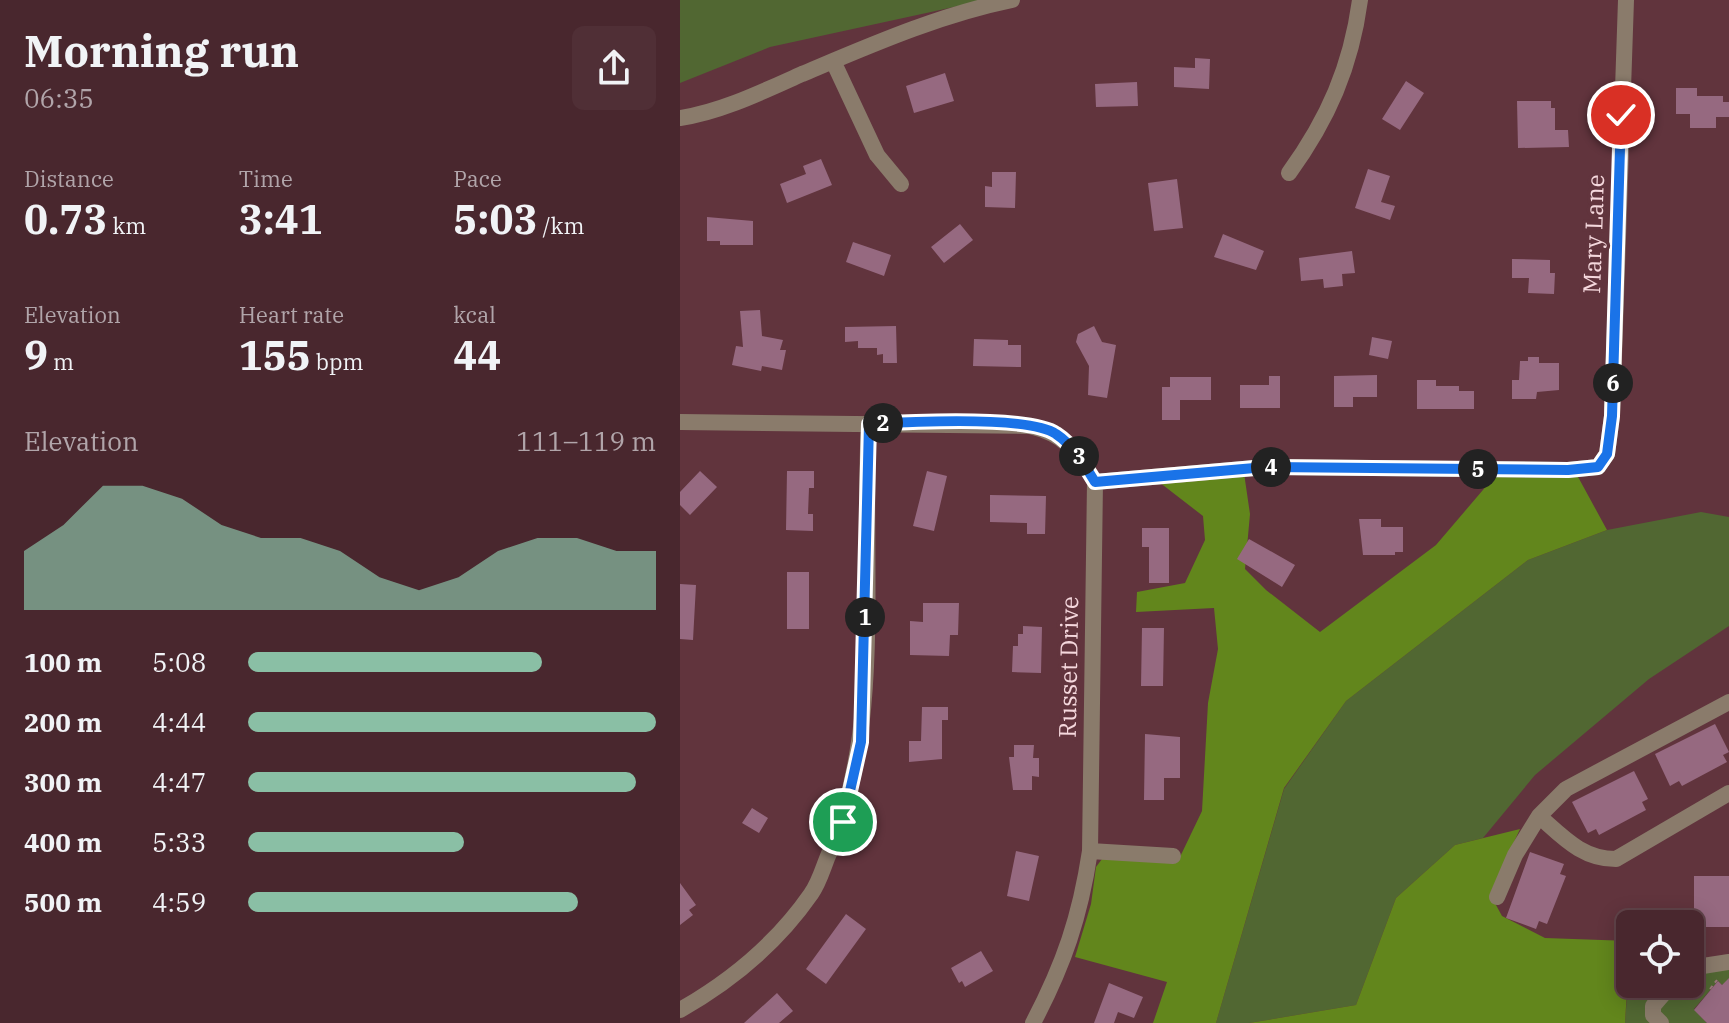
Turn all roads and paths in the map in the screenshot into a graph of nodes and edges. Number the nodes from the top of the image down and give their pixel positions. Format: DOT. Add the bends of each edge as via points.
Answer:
graph roads {
  1 [pos="1012,0"];
  2 [pos="1360,0"];
  3 [pos="1626,0"];
  4 [pos="833,61"];
  5 [pos="680,118"];
  6 [pos="1289,173"];
  7 [pos="901,184"];
  8 [pos="680,422"];
  9 [pos="869,424"];
  10 [pos="1095,482"];
  11 [pos="1729,702"];
  12 [pos="1729,793"];
  13 [pos="1539,816"];
  14 [pos="1090,851"];
  15 [pos="1173,856"];
  16 [pos="1497,897"];
  17 [pos="1729,962"];
  18 [pos="1704,966"];
  19 [pos="1717,979"];
  20 [pos="1710,989"];
  21 [pos="1660,998"];
  22 [pos="680,1010"];
  23 [pos="1033,1023"];
  24 [pos="1661,1023"];
  1 -- 4 [label="street" via="964,12"];
  2 -- 6 [label="street" via="1341,86 1316,136"];
  3 -- 10 [label="street, Mary Lane" via="1612,416 1607,454 1598,467 1242,468"];
  4 -- 5 [label="street"];
  4 -- 7 [label="street" via="877,155"];
  8 -- 9 [label="street"];
  9 -- 10 [label="street" via="1030,426 1053,432 1076,451"];
  9 -- 22 [label="street" via="861,742 843,822 812,893 784,926 736,975"];
  10 -- 14 [label="street, Russet Drive"];
  11 -- 13 [label="street" via="1566,789"];
  12 -- 13 [label="street" via="1616,859 1597,859 1577,849"];
  13 -- 16 [label="street"];
  14 -- 15 [label="street"];
  14 -- 23 [label="street, Russet Drive" via="1082,908 1066,957"];
  17 -- 18 [label="street"];
  19 -- 20 [label="path"];
  21 -- 24 [label="street" via="1653,1015"];
}
